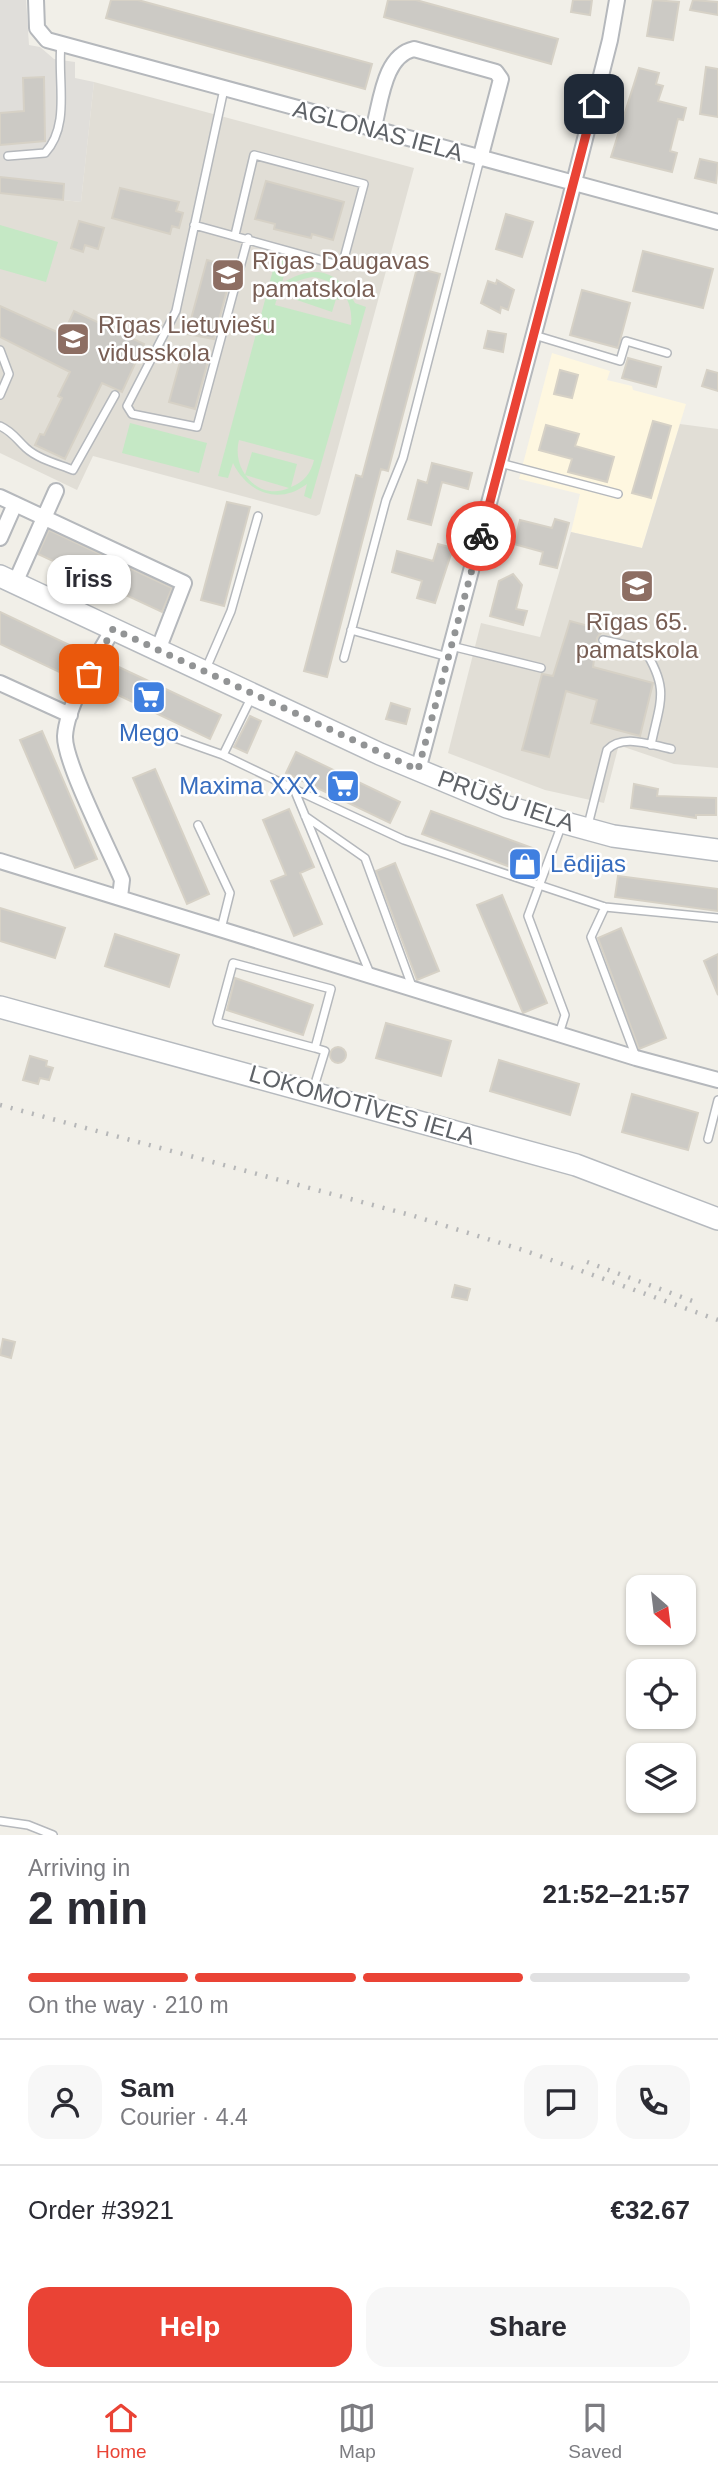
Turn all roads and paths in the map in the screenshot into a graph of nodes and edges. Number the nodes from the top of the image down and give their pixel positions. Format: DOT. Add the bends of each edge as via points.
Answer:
graph roads {
  1 [pos="36,0"];
  2 [pos="617,0"];
  3 [pos="61,44"];
  4 [pos="224,89"];
  5 [pos="373,130"];
  6 [pos="8,156"];
  7 [pos="480,159"];
  8 [pos="573,184"];
  9 [pos="718,222"];
  10 [pos="194,225"];
  11 [pos="235,235"];
  12 [pos="248,238"];
  13 [pos="534,335"];
  14 [pos="0,350"];
  15 [pos="667,353"];
  16 [pos="115,395"];
  17 [pos="0,396"];
  18 [pos="0,426"];
  19 [pos="500,463"];
  20 [pos="56,491"];
  21 [pos="618,494"];
  22 [pos="0,497"];
  23 [pos="15,504"];
  24 [pos="258,516"];
  25 [pos="44,517"];
  26 [pos="0,538"];
  27 [pos="7,579"];
  28 [pos="113,629"];
  29 [pos="351,630"];
  30 [pos="603,640"];
  31 [pos="158,650"];
  32 [pos="450,652"];
  33 [pos="344,658"];
  34 [pos="541,668"];
  35 [pos="205,672"];
  36 [pos="0,683"];
  37 [pos="253,694"];
  38 [pos="71,715"];
  39 [pos="158,732"];
  40 [pos="651,745"];
  41 [pos="671,749"];
  42 [pos="223,755"];
  43 [pos="418,770"];
  44 [pos="294,789"];
  45 [pos="305,816"];
  46 [pos="562,823"];
  47 [pos="198,825"];
  48 [pos="587,830"];
  49 [pos="718,850"];
  50 [pos="0,861"];
  51 [pos="540,887"];
  52 [pos="120,897"];
  53 [pos="605,906"];
  54 [pos="718,918"];
  55 [pos="221,929"];
  56 [pos="371,976"];
  57 [pos="413,989"];
  58 [pos="0,1007"];
  59 [pos="559,1034"];
  60 [pos="315,1048"];
  61 [pos="636,1058"];
  62 [pos="718,1080"];
  63 [pos="313,1090"];
  64 [pos="718,1100"];
  65 [pos="708,1139"];
  66 [pos="718,1219"];
  67 [pos="0,1821"];
  68 [pos="53,1835"];
  1 -- 3 [label="street, AGLONAS IELA" via="41,35"];
  2 -- 8 [label="street"];
  3 -- 4 [label="street, AGLONAS IELA"];
  3 -- 6 [label="lane" via="60,128 55,142 45,153"];
  4 -- 5 [label="street, AGLONAS IELA"];
  4 -- 10 [label="lane"];
  5 -- 7 [label="street, AGLONAS IELA"];
  5 -- 7 [label="street" via="392,61 414,49 496,72 501,79"];
  7 -- 8 [label="street, AGLONAS IELA"];
  7 -- 29 [label="lane" via="403,458 386,500"];
  8 -- 9 [label="street, AGLONAS IELA"];
  8 -- 13 [label="street"];
  10 -- 11 [label="lane"];
  10 -- 12 [label="lane" via="176,311 127,406 132,414 197,428"];
  11 -- 12 [label="lane"];
  11 -- 12 [label="lane" via="254,155 364,184 342,266"];
  13 -- 15 [label="lane" via="620,361 626,341"];
  13 -- 19 [label="street"];
  14 -- 17 [label="lane" via="9,374"];
  16 -- 18 [label="lane" via="73,470 26,449 12,431"];
  19 -- 21 [label="lane"];
  19 -- 32 [label="street"];
  20 -- 25 [label="street"];
  22 -- 23 [label="street"];
  23 -- 25 [label="street"];
  23 -- 26 [label="street"];
  24 -- 35 [label="lane" via="231,611"];
  25 -- 27 [label="street"];
  25 -- 31 [label="street" via="184,583"];
  27 -- 28 [label="street, PRŪŠU IELA"];
  28 -- 31 [label="street, PRŪŠU IELA"];
  28 -- 38 [label="street"];
  29 -- 32 [label="lane"];
  29 -- 33 [label="lane"];
  30 -- 40 [label="lane" via="644,649 658,671 663,688"];
  31 -- 35 [label="street, PRŪŠU IELA"];
  32 -- 34 [label="lane"];
  32 -- 43 [label="street"];
  35 -- 37 [label="street, PRŪŠU IELA"];
  36 -- 38 [label="street"];
  37 -- 42 [label="lane"];
  37 -- 43 [label="street, PRŪŠU IELA"];
  38 -- 52 [label="street" via="66,743 122,880"];
  39 -- 42 [label="lane"];
  40 -- 41 [label="lane"];
  40 -- 48 [label="lane" via="624,740 607,750"];
  42 -- 44 [label="lane"];
  43 -- 46 [label="street, PRŪŠU IELA" via="507,807"];
  44 -- 45 [label="lane"];
  44 -- 51 [label="lane" via="404,839"];
  45 -- 56 [label="lane"];
  45 -- 57 [label="lane" via="365,858"];
  46 -- 48 [label="street, PRŪŠU IELA"];
  46 -- 51 [label="lane"];
  47 -- 55 [label="lane" via="230,893"];
  48 -- 49 [label="street, PRŪŠU IELA"];
  50 -- 52 [label="street"];
  51 -- 53 [label="lane"];
  51 -- 59 [label="lane" via="528,916 565,1015"];
  52 -- 55 [label="street"];
  53 -- 54 [label="lane"];
  53 -- 61 [label="lane" via="591,937"];
  55 -- 56 [label="street"];
  56 -- 57 [label="street"];
  57 -- 59 [label="street"];
  58 -- 63 [label="street, LOKOMOTĪVES IELA"];
  59 -- 61 [label="street"];
  60 -- 60 [label="lane" via="217,1022 233,963 331,989"];
  60 -- 63 [label="lane" via="325,1051"];
  61 -- 62 [label="street"];
  63 -- 66 [label="street, LOKOMOTĪVES IELA" via="576,1165"];
  64 -- 65 [label="lane"];
  67 -- 68 [label="lane"];
}
